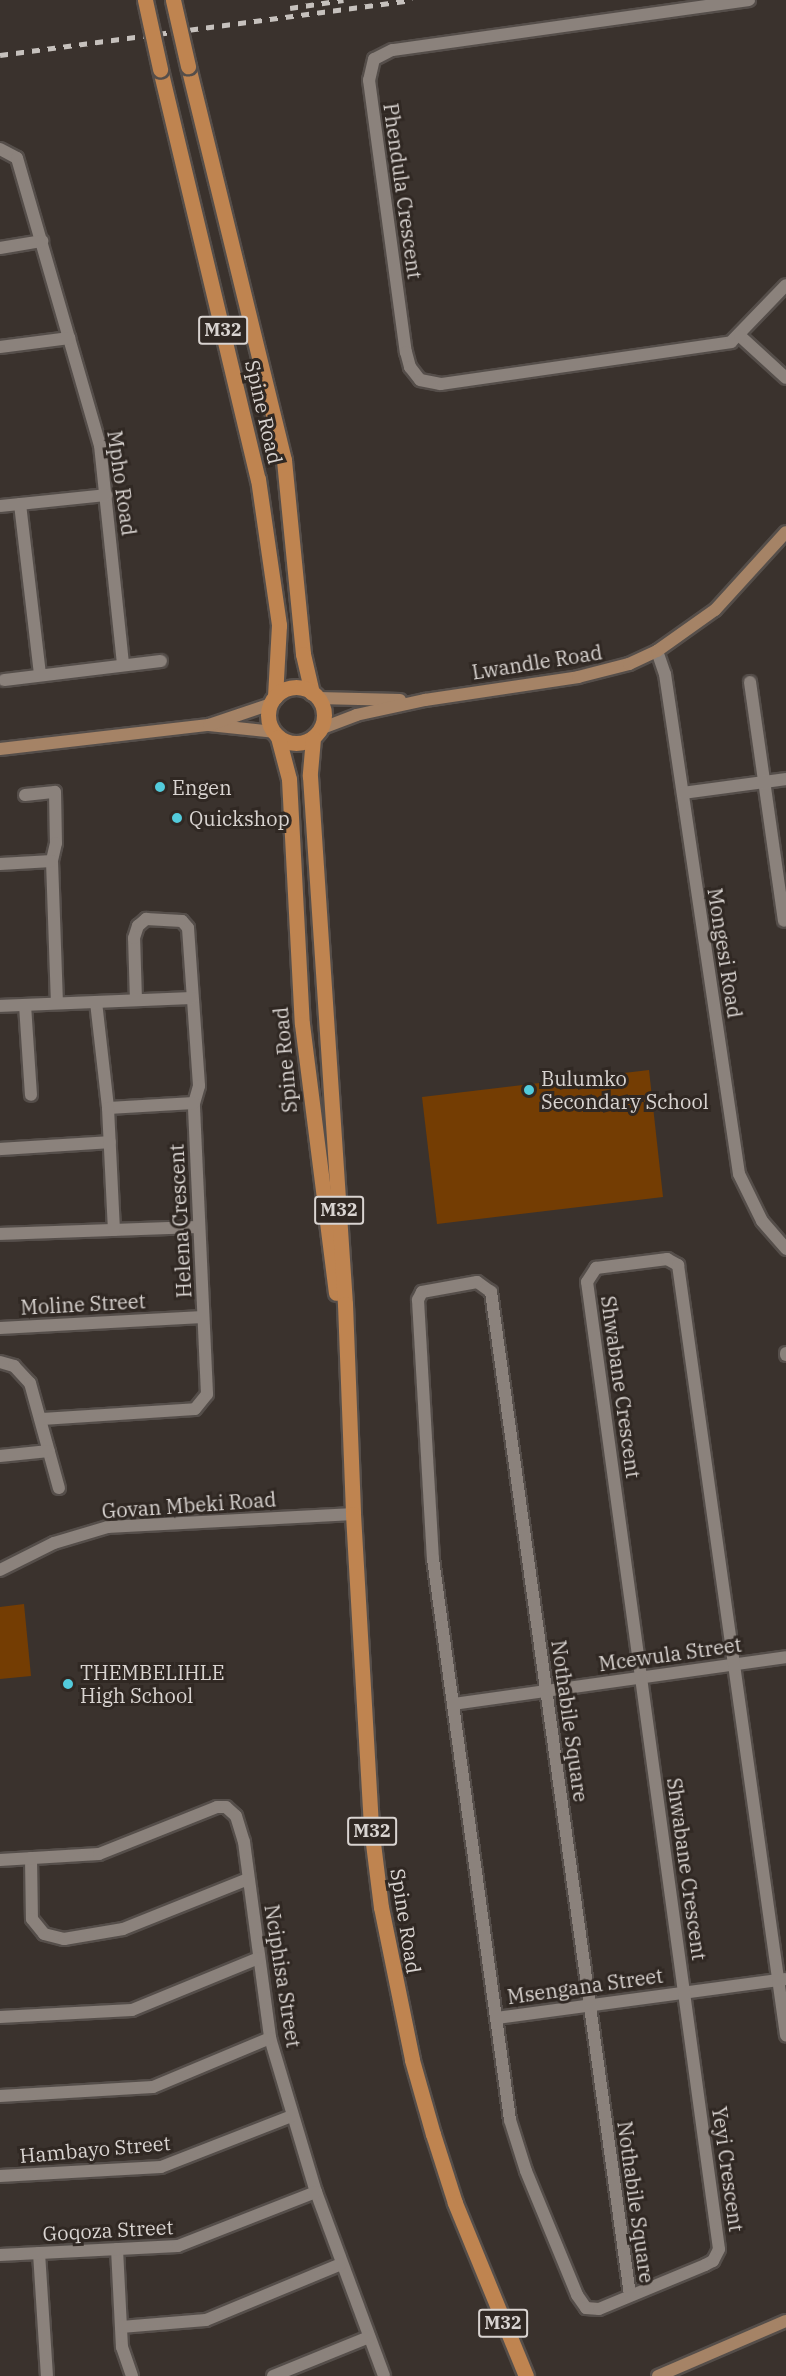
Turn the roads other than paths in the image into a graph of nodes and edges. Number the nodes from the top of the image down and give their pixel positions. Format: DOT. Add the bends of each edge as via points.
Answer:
graph roads {
  1 [pos="145,0"];
  2 [pos="173,0"];
  3 [pos="749,0"];
  4 [pos="0,149"];
  5 [pos="42,241"];
  6 [pos="0,248"];
  7 [pos="786,285"];
  8 [pos="740,336"];
  9 [pos="69,338"];
  10 [pos="0,347"];
  11 [pos="786,378"];
  12 [pos="106,495"];
  13 [pos="20,504"];
  14 [pos="0,506"];
  15 [pos="786,532"];
  16 [pos="657,651"];
  17 [pos="161,661"];
  18 [pos="123,664"];
  19 [pos="40,675"];
  20 [pos="4,680"];
  21 [pos="750,682"];
  22 [pos="315,695"];
  23 [pos="273,700"];
  24 [pos="425,700"];
  25 [pos="209,725"];
  26 [pos="316,733"];
  27 [pos="276,735"];
  28 [pos="0,749"];
  29 [pos="786,779"];
  30 [pos="764,782"];
  31 [pos="683,793"];
  32 [pos="25,795"];
  33 [pos="52,861"];
  34 [pos="0,864"];
  35 [pos="784,921"];
  36 [pos="192,999"];
  37 [pos="136,1000"];
  38 [pos="96,1002"];
  39 [pos="57,1003"];
  40 [pos="25,1005"];
  41 [pos="0,1006"];
  42 [pos="31,1095"];
  43 [pos="194,1103"];
  44 [pos="108,1108"];
  45 [pos="110,1142"];
  46 [pos="0,1149"];
  47 [pos="199,1227"];
  48 [pos="114,1230"];
  49 [pos="0,1234"];
  50 [pos="786,1249"];
  51 [pos="203,1317"];
  52 [pos="0,1328"];
  53 [pos="0,1362"];
  54 [pos="346,1379"];
  55 [pos="42,1419"];
  56 [pos="49,1451"];
  57 [pos="0,1456"];
  58 [pos="59,1488"];
  59 [pos="353,1514"];
  60 [pos="0,1570"];
  61 [pos="786,1658"];
  62 [pos="734,1664"];
  63 [pos="641,1677"];
  64 [pos="546,1690"];
  65 [pos="453,1704"];
  66 [pos="31,1858"];
  67 [pos="0,1860"];
  68 [pos="248,1879"];
  69 [pos="259,1958"];
  70 [pos="782,1979"];
  71 [pos="684,1992"];
  72 [pos="589,2005"];
  73 [pos="0,2017"];
  74 [pos="497,2018"];
  75 [pos="786,2035"];
  76 [pos="270,2038"];
  77 [pos="0,2096"];
  78 [pos="292,2116"];
  79 [pos="0,2176"];
  80 [pos="316,2192"];
  81 [pos="117,2249"];
  82 [pos="39,2253"];
  83 [pos="0,2255"];
  84 [pos="341,2264"];
  85 [pos="630,2295"];
  86 [pos="786,2321"];
  87 [pos="121,2327"];
  88 [pos="369,2337"];
  89 [pos="46,2376"];
  90 [pos="132,2376"];
  91 [pos="273,2376"];
  92 [pos="384,2376"];
  93 [pos="526,2376"];
  94 [pos="658,2376"];
  1 -- 23 [label="main road, Spine Road / M32, bridge" via="260,490 279,625"];
  2 -- 22 [label="main road, Spine Road / M32, bridge" via="284,460 303,654"];
  3 -- 8 [label="street, Phendula Crescent" via="392,50 374,59 369,80 406,352 410,368 420,380 441,384 681,351 731,342"];
  4 -- 5 [label="street, Mpho Road" via="17,158"];
  5 -- 6 [label="street"];
  5 -- 9 [label="street, Mpho Road"];
  7 -- 8 [label="street, Phendula Crescent"];
  8 -- 11 [label="street"];
  9 -- 10 [label="street"];
  9 -- 12 [label="street, Mpho Road" via="100,445"];
  12 -- 13 [label="street"];
  12 -- 18 [label="street, Mpho Road"];
  13 -- 14 [label="street"];
  13 -- 19 [label="street"];
  15 -- 16 [label="street, Lwandle Road" via="715,610"];
  16 -- 24 [label="street, Lwandle Road" via="610,670"];
  16 -- 31 [label="street, Mongesi Road" via="665,674"];
  17 -- 18 [label="street"];
  18 -- 19 [label="street"];
  19 -- 20 [label="street"];
  21 -- 30 [label="street"];
  22 -- 23 [label="main road" via="292,688"];
  22 -- 24 [label="street, Lwandle Road"];
  22 -- 26 [label="main road, Spine Road / M32" via="323,713"];
  23 -- 25 [label="street"];
  23 -- 27 [label="main road, Spine Road / M32" via="268,719"];
  24 -- 26 [label="street, Lwandle Road" via="356,715"];
  25 -- 27 [label="street"];
  25 -- 28 [label="street"];
  26 -- 27 [label="main road" via="296,743"];
  26 -- 54 [label="main road, Spine Road / M32" via="310,776 345,1298"];
  27 -- 54 [label="main road, Spine Road / M32" via="289,779 302,1024"];
  29 -- 30 [label="street"];
  30 -- 31 [label="street"];
  30 -- 35 [label="street"];
  31 -- 50 [label="street, Mongesi Road" via="739,1174 762,1221"];
  32 -- 33 [label="street" via="55,792 56,843"];
  33 -- 34 [label="street"];
  33 -- 39 [label="street"];
  36 -- 37 [label="street"];
  36 -- 37 [label="street, Helena Crescent" via="188,928 174,918 146,919 138,926 134,938"];
  36 -- 43 [label="street, Helena Crescent" via="199,1086"];
  37 -- 38 [label="street"];
  38 -- 39 [label="street"];
  38 -- 44 [label="street"];
  39 -- 40 [label="street"];
  40 -- 41 [label="street"];
  40 -- 42 [label="street"];
  43 -- 44 [label="street"];
  43 -- 47 [label="street, Helena Crescent"];
  44 -- 45 [label="street"];
  45 -- 46 [label="street"];
  45 -- 48 [label="street"];
  47 -- 48 [label="street"];
  47 -- 51 [label="street, Helena Crescent"];
  48 -- 49 [label="street"];
  51 -- 52 [label="street, Moline Street"];
  51 -- 55 [label="street, Helena Crescent" via="207,1394 195,1409"];
  53 -- 55 [label="street" via="14,1366 30,1383"];
  54 -- 59 [label="main road, Spine Road / M32"];
  55 -- 56 [label="street"];
  56 -- 57 [label="street"];
  56 -- 58 [label="street"];
  59 -- 60 [label="street, Govan Mbeki Road" via="108,1527 54,1543"];
  59 -- 93 [label="main road, Spine Road / M32" via="371,1827 395,1981 417,2078 455,2203"];
  61 -- 62 [label="street, Mcewula Street"];
  62 -- 63 [label="street, Mcewula Street"];
  62 -- 63 [label="street, Shwabane Crescent" via="678,1266 667,1259 596,1268 587,1282"];
  62 -- 70 [label="street, Shwabane Crescent"];
  63 -- 64 [label="street, Mcewula Street"];
  63 -- 71 [label="street, Shwabane Crescent"];
  64 -- 65 [label="street, Mcewula Street"];
  64 -- 65 [label="street, Nothabile Square" via="491,1293 477,1282 433,1288 418,1300 429,1512"];
  64 -- 72 [label="street, Nothabile Square"];
  65 -- 74 [label="street, Nothabile Square"];
  66 -- 67 [label="street, Nciphisa Street"];
  66 -- 68 [label="street, Nciphisa Street" via="99,1854 222,1806 233,1812 240,1824"];
  66 -- 68 [label="street" via="32,1919 44,1934 64,1939 123,1929"];
  68 -- 69 [label="street, Nciphisa Street"];
  69 -- 73 [label="street" via="132,2010"];
  69 -- 76 [label="street, Nciphisa Street"];
  70 -- 71 [label="street, Msengana Street"];
  70 -- 75 [label="street, Shwabane Crescent"];
  71 -- 72 [label="street, Msengana Street"];
  71 -- 85 [label="street, Yeyi Crescent" via="719,2249 713,2261"];
  72 -- 74 [label="street, Msengana Street"];
  72 -- 85 [label="street, Nothabile Square"];
  74 -- 85 [label="street, Nothabile Square" via="515,2139 580,2302 599,2309"];
  76 -- 77 [label="street" via="153,2087"];
  76 -- 78 [label="street, Nciphisa Street"];
  78 -- 79 [label="street, Hambayo Street" via="161,2167"];
  78 -- 80 [label="street, Nciphisa Street"];
  80 -- 81 [label="street, Goqoza Street" via="187,2244"];
  80 -- 84 [label="street, Nciphisa Street"];
  81 -- 82 [label="street, Goqoza Street"];
  81 -- 87 [label="street"];
  82 -- 83 [label="street, Goqoza Street"];
  82 -- 89 [label="street"];
  84 -- 87 [label="street" via="206,2320"];
  84 -- 88 [label="street, Nciphisa Street"];
  86 -- 94 [label="street"];
  87 -- 90 [label="street" via="124,2361"];
  88 -- 91 [label="street"];
  88 -- 92 [label="street, Nciphisa Street"];
}
